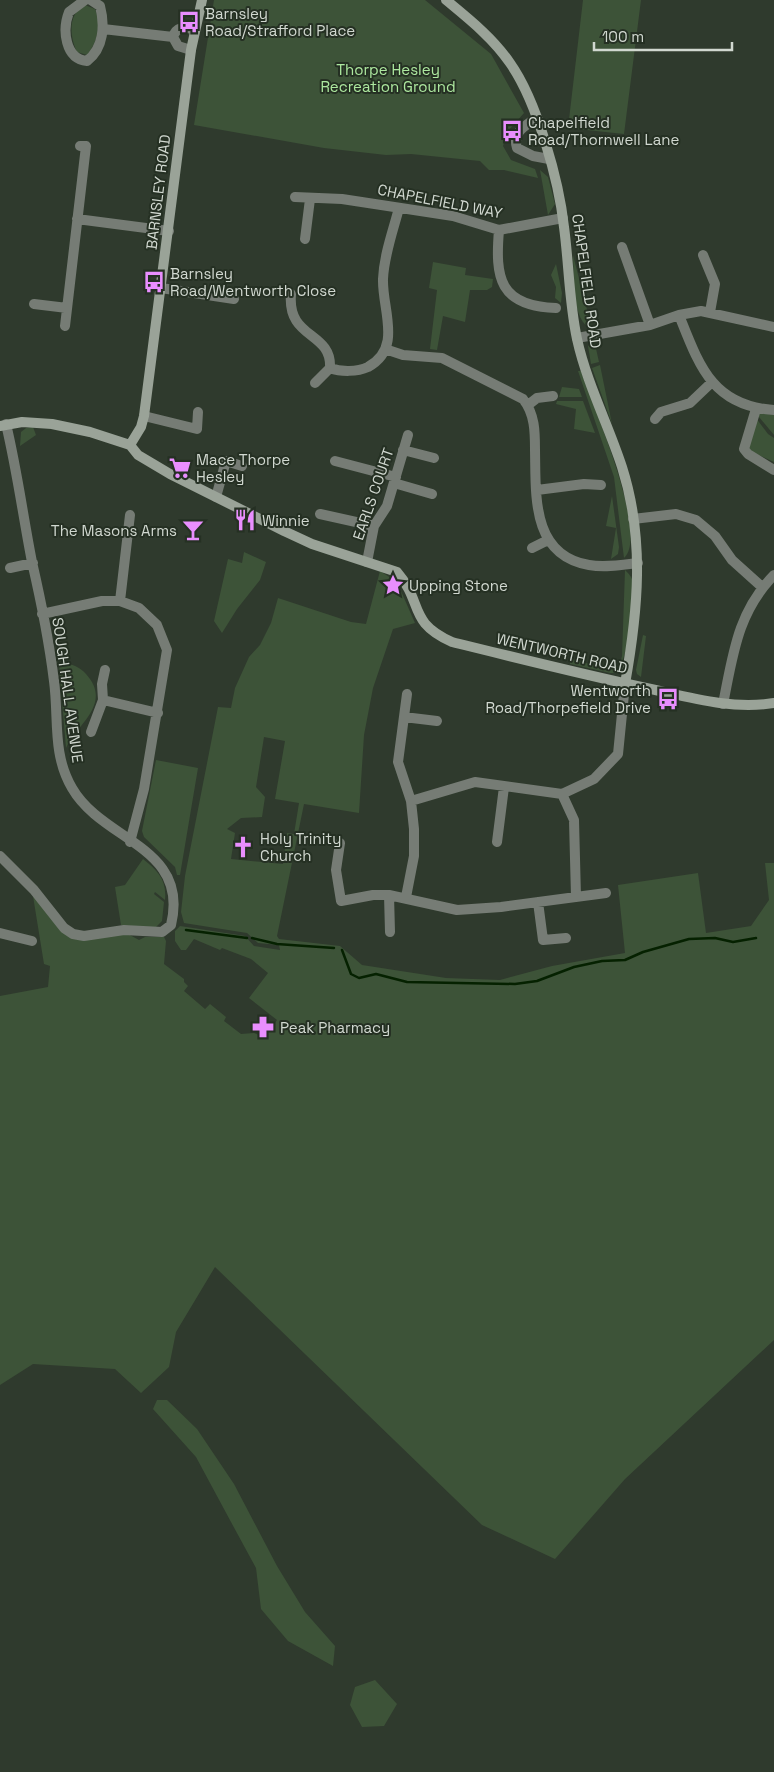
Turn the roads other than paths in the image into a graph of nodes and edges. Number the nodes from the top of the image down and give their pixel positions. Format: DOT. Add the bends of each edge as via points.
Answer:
graph roads {
  1 [pos="85,0"];
  2 [pos="91,0"];
  3 [pos="202,0"];
  4 [pos="446,0"];
  5 [pos="195,29"];
  6 [pos="103,30"];
  7 [pos="173,37"];
  8 [pos="192,50"];
  9 [pos="536,118"];
  10 [pos="80,146"];
  11 [pos="549,159"];
  12 [pos="295,197"];
  13 [pos="310,199"];
  14 [pos="399,208"];
  15 [pos="563,218"];
  16 [pos="77,219"];
  17 [pos="499,230"];
  18 [pos="169,231"];
  19 [pos="305,239"];
  20 [pos="622,247"];
  21 [pos="703,255"];
  22 [pos="161,288"];
  23 [pos="291,294"];
  24 [pos="234,299"];
  25 [pos="34,304"];
  26 [pos="67,308"];
  27 [pos="556,308"];
  28 [pos="710,312"];
  29 [pos="679,315"];
  30 [pos="65,326"];
  31 [pos="650,326"];
  32 [pos="774,327"];
  33 [pos="577,338"];
  34 [pos="386,349"];
  35 [pos="330,368"];
  36 [pos="711,382"];
  37 [pos="316,383"];
  38 [pos="553,396"];
  39 [pos="528,405"];
  40 [pos="756,409"];
  41 [pos="774,410"];
  42 [pos="198,412"];
  43 [pos="144,416"];
  44 [pos="655,419"];
  45 [pos="3,425"];
  46 [pos="408,435"];
  47 [pos="130,445"];
  48 [pos="403,450"];
  49 [pos="434,458"];
  50 [pos="335,461"];
  51 [pos="242,466"];
  52 [pos="774,470"];
  53 [pos="395,480"];
  54 [pos="601,485"];
  55 [pos="537,490"];
  56 [pos="432,494"];
  57 [pos="216,496"];
  58 [pos="320,514"];
  59 [pos="130,515"];
  60 [pos="633,519"];
  61 [pos="374,526"];
  62 [pos="548,540"];
  63 [pos="532,548"];
  64 [pos="367,562"];
  65 [pos="33,563"];
  66 [pos="638,564"];
  67 [pos="10,568"];
  68 [pos="774,575"];
  69 [pos="762,587"];
  70 [pos="120,601"];
  71 [pos="42,614"];
  72 [pos="105,670"];
  73 [pos="625,684"];
  74 [pos="407,694"];
  75 [pos="104,700"];
  76 [pos="774,703"];
  77 [pos="722,704"];
  78 [pos="158,712"];
  79 [pos="404,717"];
  80 [pos="437,721"];
  81 [pos="91,732"];
  82 [pos="504,787"];
  83 [pos="562,794"];
  84 [pos="411,801"];
  85 [pos="130,842"];
  86 [pos="497,842"];
  87 [pos="340,843"];
  88 [pos="0,856"];
  89 [pos="606,893"];
  90 [pos="389,895"];
  91 [pos="406,897"];
  92 [pos="576,897"];
  93 [pos="538,902"];
  94 [pos="390,932"];
  95 [pos="0,933"];
  96 [pos="566,938"];
  97 [pos="32,941"];
  1 -- 6 [label="street" via="75,6 67,18 66,40 72,54 87,61 99,46"];
  2 -- 6 [label="street" via="100,6"];
  3 -- 5 [label="street, BARNSLEY ROAD"];
  4 -- 9 [label="street, CHAPELFIELD ROAD" via="486,34 511,64"];
  5 -- 7 [label="street" via="181,28"];
  5 -- 8 [label="street, BARNSLEY ROAD"];
  6 -- 7 [label="street"];
  7 -- 8 [label="street" via="178,46"];
  8 -- 18 [label="street, BARNSLEY ROAD"];
  9 -- 11 [label="street, CHAPELFIELD ROAD"];
  9 -- 11 [label="street" via="517,133 517,148"];
  10 -- 16 [label="street" via="86,146"];
  11 -- 15 [label="street, CHAPELFIELD ROAD"];
  12 -- 13 [label="street, CHAPELFIELD WAY"];
  13 -- 14 [label="street, CHAPELFIELD WAY" via="342,198"];
  13 -- 19 [label="street"];
  14 -- 17 [label="street, CHAPELFIELD WAY" via="459,218"];
  14 -- 34 [label="street" via="383,278 390,334"];
  15 -- 17 [label="street, CHAPELFIELD WAY"];
  15 -- 33 [label="street, CHAPELFIELD ROAD"];
  16 -- 18 [label="street"];
  16 -- 26 [label="street"];
  17 -- 27 [label="street" via="497,266 504,284 515,297 527,304"];
  18 -- 22 [label="street, BARNSLEY ROAD"];
  20 -- 31 [label="street"];
  21 -- 28 [label="street" via="715,284"];
  22 -- 24 [label="street"];
  22 -- 43 [label="street, BARNSLEY ROAD"];
  23 -- 35 [label="street" via="293,318 325,347"];
  25 -- 26 [label="street"];
  26 -- 30 [label="street"];
  28 -- 29 [label="street" via="693,311"];
  28 -- 32 [label="street"];
  29 -- 31 [label="street"];
  29 -- 36 [label="street" via="702,369"];
  31 -- 33 [label="street"];
  33 -- 60 [label="street, CHAPELFIELD ROAD" via="586,372 622,468"];
  34 -- 35 [label="street" via="374,363 364,368 343,371"];
  34 -- 39 [label="street" via="402,355 451,362 516,394"];
  35 -- 37 [label="street"];
  36 -- 40 [label="street" via="741,403"];
  36 -- 44 [label="street" via="690,403 661,412"];
  38 -- 39 [label="street" via="537,398"];
  39 -- 55 [label="street" via="534,425"];
  40 -- 41 [label="street"];
  40 -- 52 [label="street" via="744,449"];
  42 -- 43 [label="street" via="197,429"];
  43 -- 47 [label="street, BARNSLEY ROAD"];
  45 -- 47 [label="street" via="22,422 52,424"];
  45 -- 65 [label="street, SOUGH HALL AVENUE"];
  46 -- 48 [label="street, EARLS COURT"];
  47 -- 57 [label="street" via="138,455"];
  48 -- 49 [label="street"];
  48 -- 53 [label="street, EARLS COURT"];
  50 -- 53 [label="street"];
  51 -- 57 [label="street" via="226,461"];
  53 -- 56 [label="street"];
  53 -- 61 [label="street, EARLS COURT" via="387,506"];
  54 -- 55 [label="street"];
  55 -- 62 [label="street" via="538,510"];
  57 -- 64 [label="street" via="312,544"];
  58 -- 61 [label="street"];
  59 -- 70 [label="street"];
  60 -- 66 [label="street, CHAPELFIELD ROAD"];
  60 -- 69 [label="street" via="676,514 696,520"];
  61 -- 64 [label="street, EARLS COURT"];
  62 -- 63 [label="street"];
  62 -- 66 [label="street" via="568,559 588,565"];
  64 -- 73 [label="street, WENTWORTH ROAD" via="397,572 405,581 419,617 436,635 452,642"];
  65 -- 67 [label="street"];
  65 -- 71 [label="street, SOUGH HALL AVENUE"];
  66 -- 73 [label="street, CHAPELFIELD ROAD" via="635,622"];
  68 -- 69 [label="street"];
  69 -- 77 [label="street" via="746,612 737,635"];
  70 -- 71 [label="street" via="102,601"];
  70 -- 78 [label="street" via="139,608 157,625 167,650"];
  71 -- 85 [label="street, SOUGH HALL AVENUE" via="54,682 60,764 72,790 90,810"];
  72 -- 75 [label="street" via="102,684"];
  73 -- 77 [label="street, WENTWORTH ROAD"];
  73 -- 83 [label="street" via="618,754 594,779"];
  74 -- 79 [label="street"];
  75 -- 78 [label="street"];
  75 -- 81 [label="street"];
  76 -- 77 [label="street, WENTWORTH ROAD" via="751,707"];
  78 -- 85 [label="street" via="144,789"];
  79 -- 80 [label="street"];
  79 -- 84 [label="street" via="398,762"];
  82 -- 83 [label="street"];
  82 -- 84 [label="street" via="475,782"];
  82 -- 86 [label="street"];
  83 -- 92 [label="street" via="574,820"];
  84 -- 91 [label="street" via="414,856"];
  85 -- 88 [label="street, SOUGH HALL AVENUE" via="160,864 170,878 173,917 171,925 162,932 124,930 84,936 73,934"];
  87 -- 90 [label="street" via="336,870 341,901"];
  89 -- 92 [label="street"];
  90 -- 91 [label="street"];
  90 -- 94 [label="street"];
  91 -- 93 [label="street" via="457,910"];
  92 -- 93 [label="street"];
  93 -- 96 [label="street" via="543,940"];
  95 -- 97 [label="street"];
}
